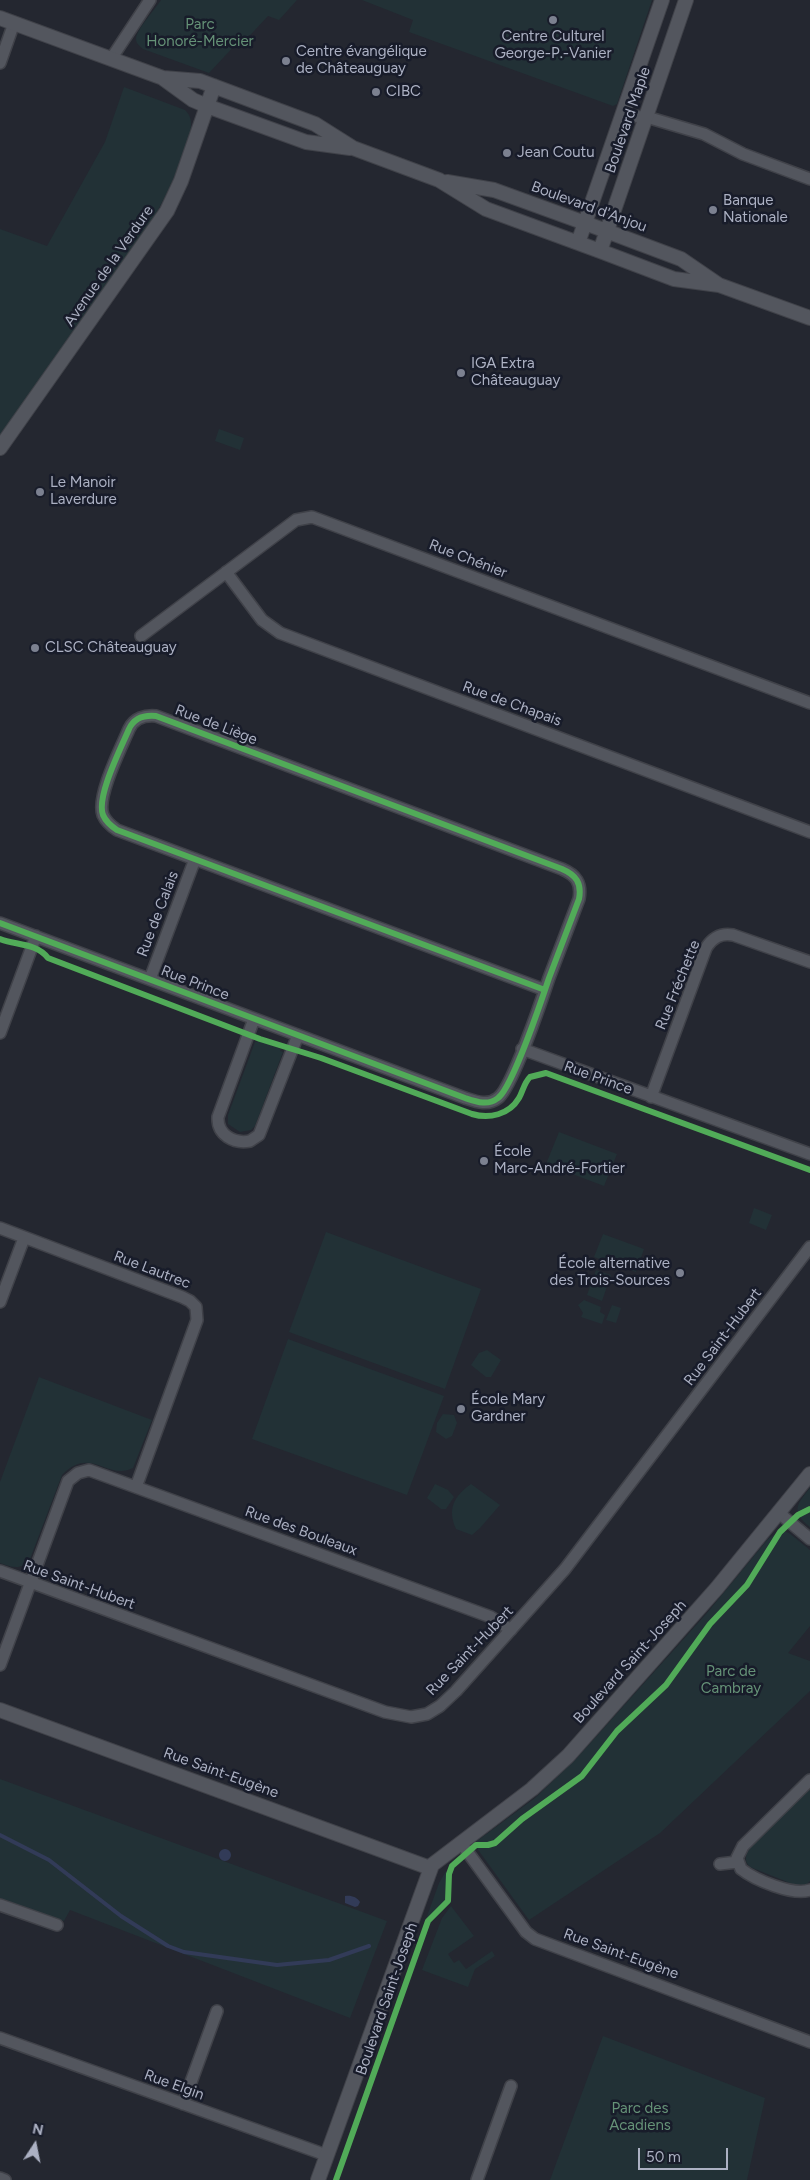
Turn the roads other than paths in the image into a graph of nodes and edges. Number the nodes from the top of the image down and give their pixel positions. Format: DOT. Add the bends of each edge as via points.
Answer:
graph roads {
  1 [pos="150,0"];
  2 [pos="662,0"];
  3 [pos="686,0"];
  4 [pos="0,18"];
  5 [pos="14,23"];
  6 [pos="646,47"];
  7 [pos="667,55"];
  8 [pos="111,59"];
  9 [pos="0,63"];
  10 [pos="163,78"];
  11 [pos="214,86"];
  12 [pos="207,106"];
  13 [pos="624,114"];
  14 [pos="646,118"];
  15 [pos="353,148"];
  16 [pos="810,179"];
  17 [pos="439,180"];
  18 [pos="585,223"];
  19 [pos="607,231"];
  20 [pos="578,243"];
  21 [pos="600,251"];
  22 [pos="719,285"];
  23 [pos="810,318"];
  24 [pos="0,448"];
  25 [pos="226,572"];
  26 [pos="141,636"];
  27 [pos="810,703"];
  28 [pos="810,832"];
  29 [pos="195,859"];
  30 [pos="0,923"];
  31 [pos="36,936"];
  32 [pos="810,962"];
  33 [pos="150,979"];
  34 [pos="545,990"];
  35 [pos="254,1019"];
  36 [pos="0,1033"];
  37 [pos="298,1035"];
  38 [pos="522,1049"];
  39 [pos="651,1097"];
  40 [pos="810,1154"];
  41 [pos="0,1228"];
  42 [pos="24,1238"];
  43 [pos="810,1247"];
  44 [pos="0,1302"];
  45 [pos="810,1474"];
  46 [pos="136,1487"];
  47 [pos="779,1513"];
  48 [pos="810,1539"];
  49 [pos="0,1571"];
  50 [pos="30,1582"];
  51 [pos="511,1630"];
  52 [pos="0,1665"];
  53 [pos="0,1710"];
  54 [pos="810,1780"];
  55 [pos="461,1843"];
  56 [pos="737,1862"];
  57 [pos="720,1864"];
  58 [pos="430,1868"];
  59 [pos="810,1890"];
  60 [pos="0,1904"];
  61 [pos="57,1925"];
  62 [pos="217,2011"];
  63 [pos="0,2038"];
  64 [pos="810,2042"];
  65 [pos="511,2086"];
  66 [pos="183,2104"];
  67 [pos="326,2155"];
  68 [pos="0,2178"];
  69 [pos="5,2180"];
  70 [pos="318,2180"];
  71 [pos="477,2180"];
  1 -- 8 [label="street"];
  2 -- 6 [label="street, Boulevard Maple"];
  3 -- 7 [label="street, Boulevard Maple"];
  4 -- 5 [label="street, Boulevard d'Anjou"];
  5 -- 8 [label="street, Boulevard d'Anjou"];
  5 -- 9 [label="street"];
  6 -- 7 [label="street"];
  6 -- 13 [label="street, Boulevard Maple"];
  7 -- 14 [label="street, Boulevard Maple"];
  8 -- 10 [label="street, Boulevard d'Anjou"];
  10 -- 11 [label="street, Boulevard d'Anjou" via="200,81"];
  10 -- 12 [label="street, Boulevard d'Anjou"];
  11 -- 12 [label="street, Avenue de la Verdure"];
  11 -- 15 [label="street, Boulevard d'Anjou" via="315,124"];
  12 -- 15 [label="street, Boulevard d'Anjou" via="306,142"];
  12 -- 24 [label="street, Avenue de la Verdure" via="167,211"];
  13 -- 14 [label="street"];
  13 -- 18 [label="street, Boulevard Maple"];
  14 -- 16 [label="street" via="704,134 743,154"];
  14 -- 19 [label="street, Boulevard Maple"];
  15 -- 17 [label="street, Boulevard d'Anjou"];
  17 -- 18 [label="street, Boulevard d'Anjou" via="494,190"];
  17 -- 20 [label="street, Boulevard d'Anjou" via="486,209"];
  18 -- 19 [label="street, Boulevard d'Anjou"];
  18 -- 20 [label="street, Boulevard Maple"];
  19 -- 21 [label="street, Boulevard Maple"];
  19 -- 22 [label="street, Boulevard d'Anjou" via="681,259"];
  20 -- 21 [label="street, Boulevard d'Anjou"];
  21 -- 22 [label="street, Boulevard d'Anjou" via="674,278"];
  22 -- 23 [label="street, Boulevard d'Anjou"];
  25 -- 26 [label="street, Rue Chénier"];
  25 -- 27 [label="street, Rue Chénier" via="296,520 312,517"];
  25 -- 28 [label="street, Rue de Chapais" via="262,620 280,633"];
  29 -- 33 [label="street, Rue de Calais"];
  29 -- 34 [label="street, Rue de Liège"];
  29 -- 34 [label="street, Rue de Liège" via="117,830 103,816 103,796 131,724 140,718 156,716 568,872 578,880 579,899"];
  30 -- 31 [label="street, Rue Prince"];
  31 -- 33 [label="street, Rue Prince"];
  31 -- 36 [label="street"];
  32 -- 39 [label="street, Rue Fréchette" via="733,935 722,934 713,939 706,948"];
  33 -- 35 [label="street, Rue Prince"];
  34 -- 38 [label="street, Rue de Liège"];
  35 -- 37 [label="street, Rue Prince"];
  35 -- 37 [label="street" via="218,1117 222,1134 234,1140 250,1141 262,1130"];
  37 -- 38 [label="street, Rue Prince" via="483,1103 498,1099 505,1092"];
  38 -- 39 [label="street, Rue Prince"];
  39 -- 40 [label="street, Rue Prince"];
  41 -- 42 [label="street, Rue Lautrec"];
  42 -- 44 [label="street"];
  42 -- 46 [label="street, Rue Lautrec" via="182,1297 196,1307 197,1320"];
  43 -- 51 [label="street, Rue Saint-Hubert" via="565,1570"];
  45 -- 47 [label="street, Boulevard Saint-Joseph"];
  46 -- 50 [label="street, Rue des Bouleaux" via="96,1472 83,1471 68,1481"];
  46 -- 51 [label="street, Rue des Bouleaux" via="488,1616"];
  47 -- 48 [label="street"];
  47 -- 55 [label="street, Boulevard Saint-Joseph" via="568,1756 532,1789"];
  49 -- 50 [label="street, Rue Saint-Hubert"];
  50 -- 51 [label="street, Rue Saint-Hubert" via="403,1716 427,1714 440,1706"];
  50 -- 52 [label="street"];
  53 -- 58 [label="street, Rue Saint-Eugène"];
  54 -- 56 [label="street" via="743,1846"];
  55 -- 58 [label="street, Boulevard Saint-Joseph"];
  55 -- 64 [label="street, Rue Saint-Eugène" via="526,1932 535,1939"];
  56 -- 57 [label="street"];
  56 -- 59 [label="street" via="745,1872 788,1890"];
  58 -- 67 [label="street, Boulevard Saint-Joseph"];
  60 -- 61 [label="street"];
  62 -- 66 [label="street"];
  63 -- 66 [label="street, Rue Elgin"];
  65 -- 71 [label="street"];
  66 -- 67 [label="street, Rue Elgin"];
  67 -- 70 [label="street, Boulevard Saint-Joseph"];
  68 -- 69 [label="street"];
}
